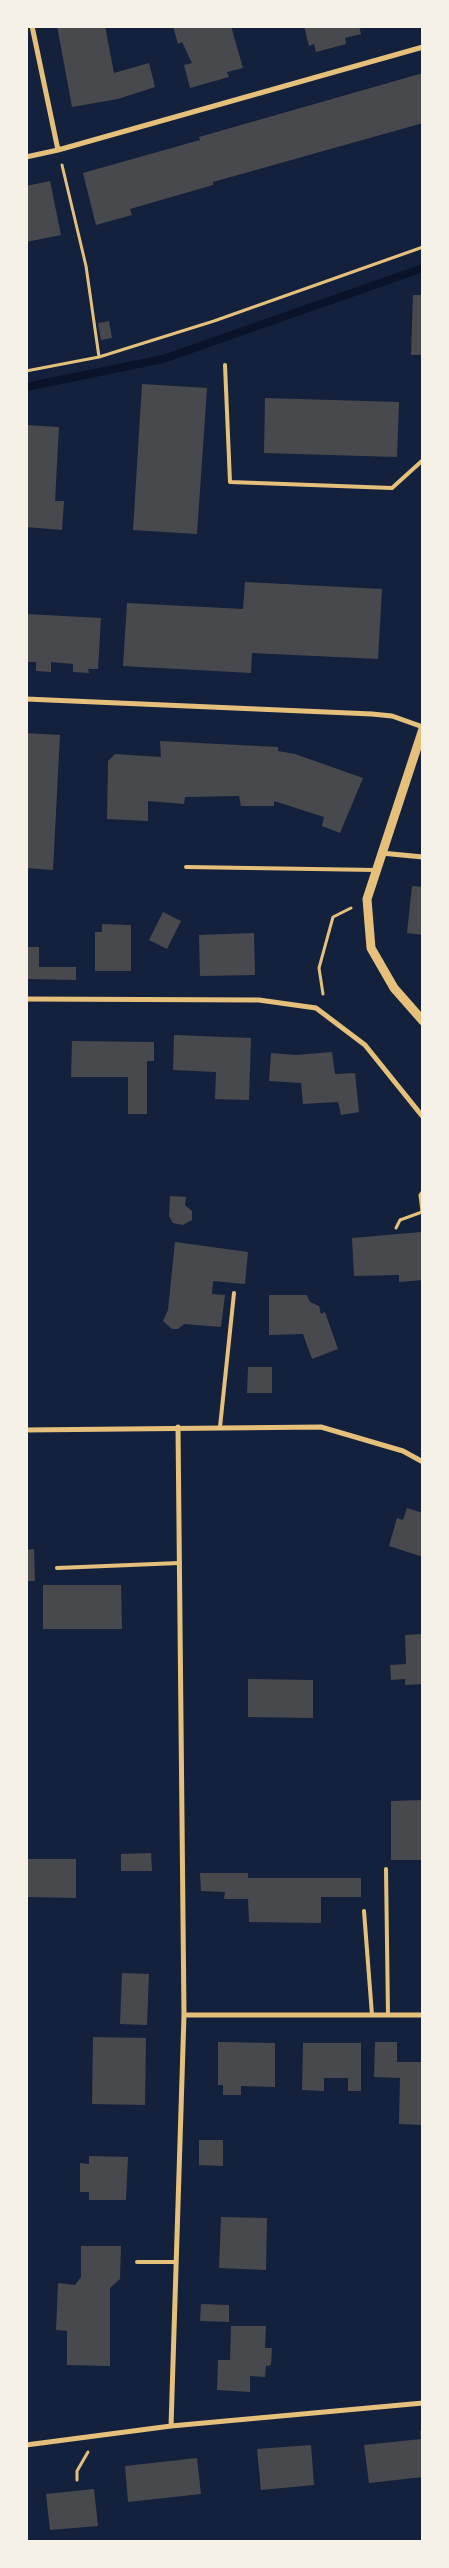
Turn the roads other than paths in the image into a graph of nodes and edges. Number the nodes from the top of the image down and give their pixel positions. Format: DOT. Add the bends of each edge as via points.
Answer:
graph roads {
  1 [pos="32,26"];
  2 [pos="423,47"];
  3 [pos="58,150"];
  4 [pos="26,157"];
  5 [pos="225,365"];
  6 [pos="423,460"];
  7 [pos="26,698"];
  8 [pos="423,728"];
  9 [pos="381,852"];
  10 [pos="423,857"];
  11 [pos="186,867"];
  12 [pos="376,870"];
  13 [pos="26,999"];
  14 [pos="423,1021"];
  15 [pos="423,1117"];
  16 [pos="234,1293"];
  17 [pos="178,1427"];
  18 [pos="220,1427"];
  19 [pos="26,1430"];
  20 [pos="423,1462"];
  21 [pos="179,1563"];
  22 [pos="57,1568"];
  23 [pos="386,1869"];
  24 [pos="364,1911"];
  25 [pos="184,2015"];
  26 [pos="372,2015"];
  27 [pos="388,2015"];
  28 [pos="423,2015"];
  29 [pos="137,2262"];
  30 [pos="176,2262"];
  31 [pos="423,2403"];
  32 [pos="171,2426"];
  33 [pos="26,2445"];
  1 -- 3 [label="street"];
  2 -- 3 [label="street"];
  3 -- 4 [label="street"];
  5 -- 6 [label="lane" via="230,482 392,488"];
  7 -- 8 [label="street" via="372,714 392,716"];
  8 -- 9 [label="street"];
  9 -- 10 [label="street"];
  9 -- 12 [label="street"];
  11 -- 12 [label="lane"];
  12 -- 14 [label="street" via="367,899 371,948 394,988"];
  13 -- 15 [label="street" via="259,1000 316,1008 365,1046"];
  16 -- 18 [label="lane"];
  17 -- 18 [label="street"];
  17 -- 19 [label="street"];
  17 -- 21 [label="street"];
  18 -- 20 [label="street" via="321,1427 403,1452"];
  21 -- 22 [label="lane"];
  21 -- 25 [label="street"];
  23 -- 27 [label="lane"];
  24 -- 26 [label="lane"];
  25 -- 26 [label="street"];
  25 -- 30 [label="street"];
  26 -- 27 [label="street"];
  27 -- 28 [label="street"];
  29 -- 30 [label="lane"];
  30 -- 32 [label="street"];
  31 -- 32 [label="street"];
  32 -- 33 [label="street"];
}
